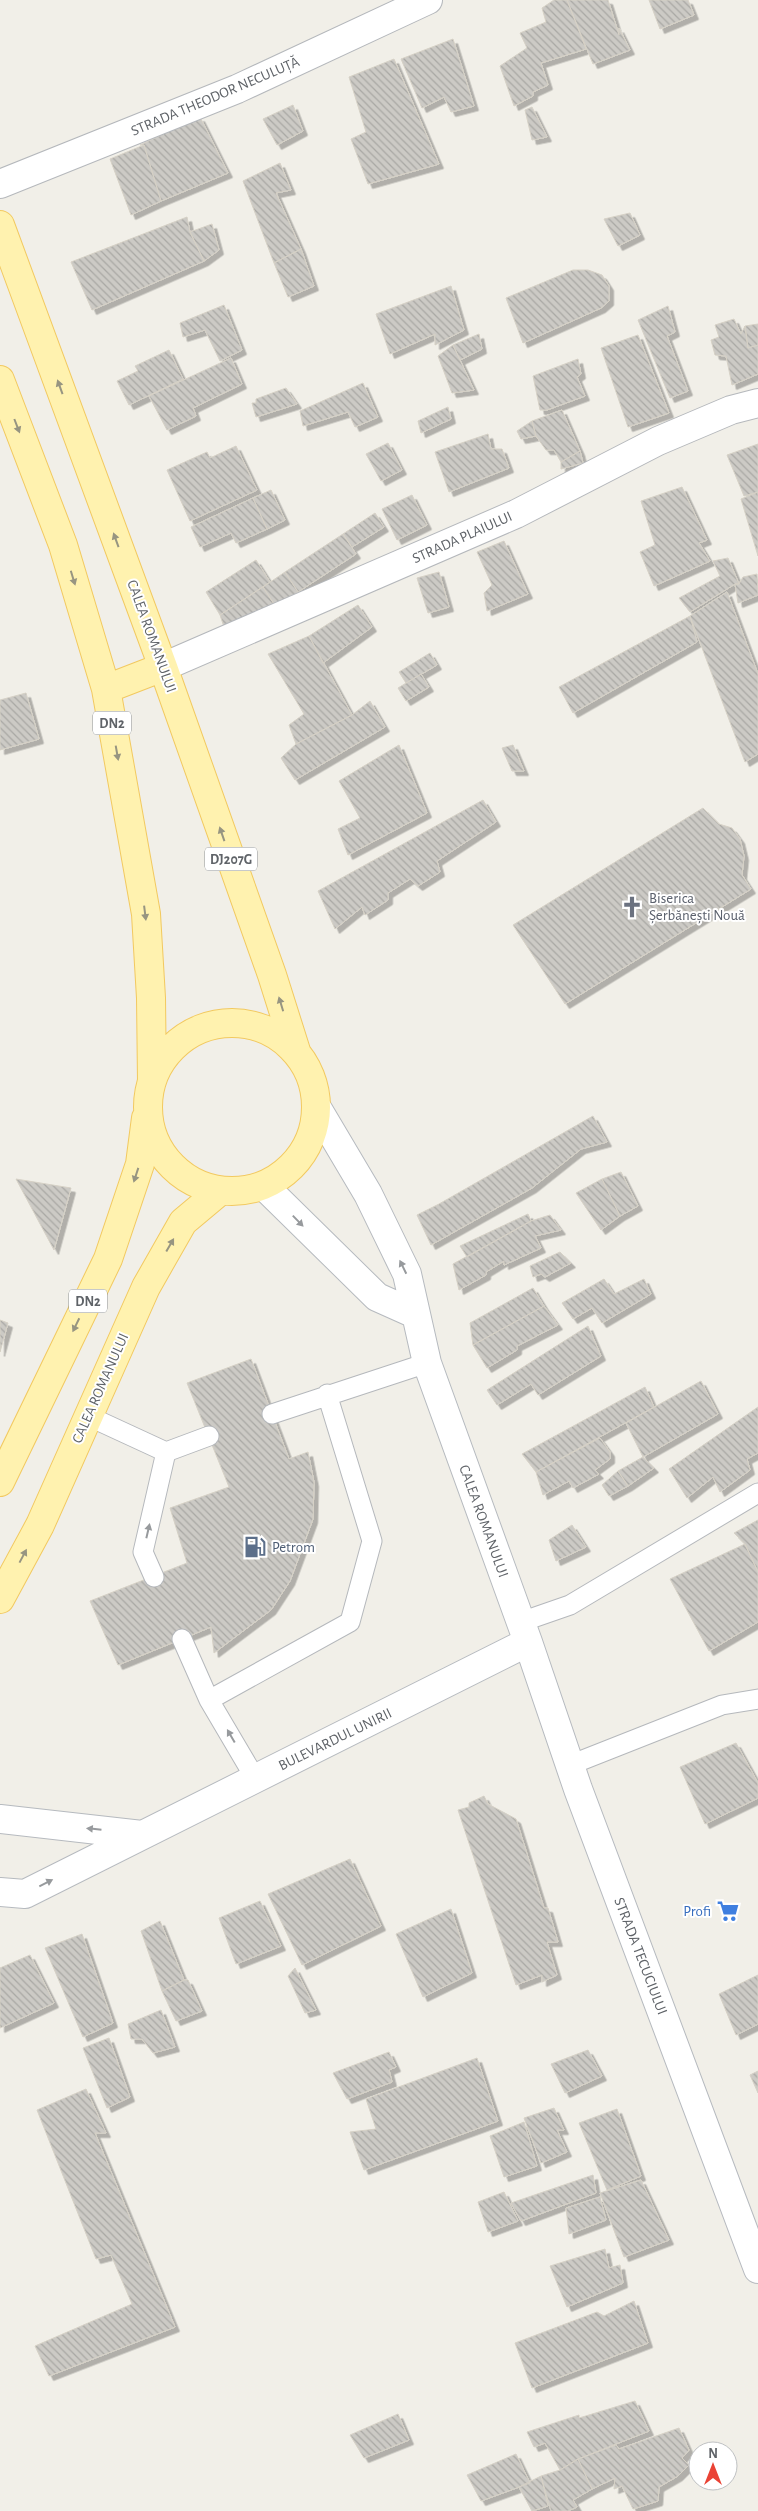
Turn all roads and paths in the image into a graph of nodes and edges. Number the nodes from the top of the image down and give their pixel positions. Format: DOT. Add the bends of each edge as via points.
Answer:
graph roads {
  1 [pos="428,0"];
  2 [pos="0,184"];
  3 [pos="0,224"];
  4 [pos="0,380"];
  5 [pos="758,403"];
  6 [pos="163,667"];
  7 [pos="106,689"];
  8 [pos="296,1051"];
  9 [pos="152,1080"];
  10 [pos="317,1108"];
  11 [pos="147,1110"];
  12 [pos="264,1186"];
  13 [pos="220,1191"];
  14 [pos="415,1314"];
  15 [pos="427,1363"];
  16 [pos="327,1394"];
  17 [pos="272,1414"];
  18 [pos="88,1416"];
  19 [pos="209,1436"];
  20 [pos="166,1452"];
  21 [pos="0,1482"];
  22 [pos="758,1493"];
  23 [pos="154,1577"];
  24 [pos="0,1599"];
  25 [pos="524,1632"];
  26 [pos="182,1639"];
  27 [pos="758,1699"];
  28 [pos="209,1700"];
  29 [pos="570,1766"];
  30 [pos="255,1778"];
  31 [pos="0,1819"];
  32 [pos="142,1834"];
  33 [pos="0,1892"];
  34 [pos="758,2269"];
  1 -- 2 [label="main road, STRADA THEODOR NECULUȚĂ" via="237,89"];
  6 -- 3 [label="main road, CALEA ROMANULUI, one-way"];
  4 -- 7 [label="main road, DN2, one-way" via="63,545"];
  5 -- 6 [label="main road, STRADA PLAIULUI" via="731,410 658,441 516,514"];
  6 -- 7 [label="main road"];
  8 -- 6 [label="main road, CALEA ROMANULUI / DJ207G, one-way"];
  7 -- 9 [label="main road, DN2, one-way" via="146,914"];
  8 -- 9 [label="main road" via="272,1033 244,1023 215,1024 188,1035 166,1055"];
  8 -- 10 [label="main road" via="308,1068"];
  9 -- 11 [label="main road"];
  10 -- 12 [label="main road" via="313,1133 302,1155 285,1173"];
  14 -- 10 [label="main road, CALEA ROMANULUI, one-way" via="407,1274 368,1194"];
  11 -- 13 [label="main road" via="154,1138 169,1163 192,1181"];
  11 -- 21 [label="main road, DN2, one-way" via="140,1164 108,1259"];
  12 -- 13 [label="main road"];
  12 -- 14 [label="main road, one-way" via="377,1297"];
  18 -- 13 [label="main road, CALEA ROMANULUI, one-way" via="146,1287 184,1222"];
  14 -- 15 [label="main road, CALEA ROMANULUI"];
  15 -- 16 [label="lane"];
  15 -- 25 [label="main road, CALEA ROMANULUI"];
  16 -- 17 [label="lane"];
  16 -- 28 [label="lane" via="372,1541 350,1622"];
  18 -- 20 [label="lane"];
  24 -- 18 [label="main road, CALEA ROMANULUI, one-way" via="40,1525"];
  19 -- 20 [label="lane"];
  23 -- 20 [label="lane, one-way" via="143,1552"];
  22 -- 25 [label="lane"];
  25 -- 29 [label="main road, STRADA TECUCIULUI"];
  25 -- 30 [label="main road, BULEVARDUL UNIRII"];
  26 -- 28 [label="lane"];
  27 -- 29 [label="lane" via="722,1705"];
  30 -- 28 [label="lane, one-way"];
  29 -- 34 [label="main road, STRADA TECUCIULUI"];
  30 -- 32 [label="main road, BULEVARDUL UNIRII"];
  32 -- 31 [label="main road, one-way"];
  33 -- 32 [label="main road, BULEVARDUL UNIRII, one-way" via="25,1894"];
}
